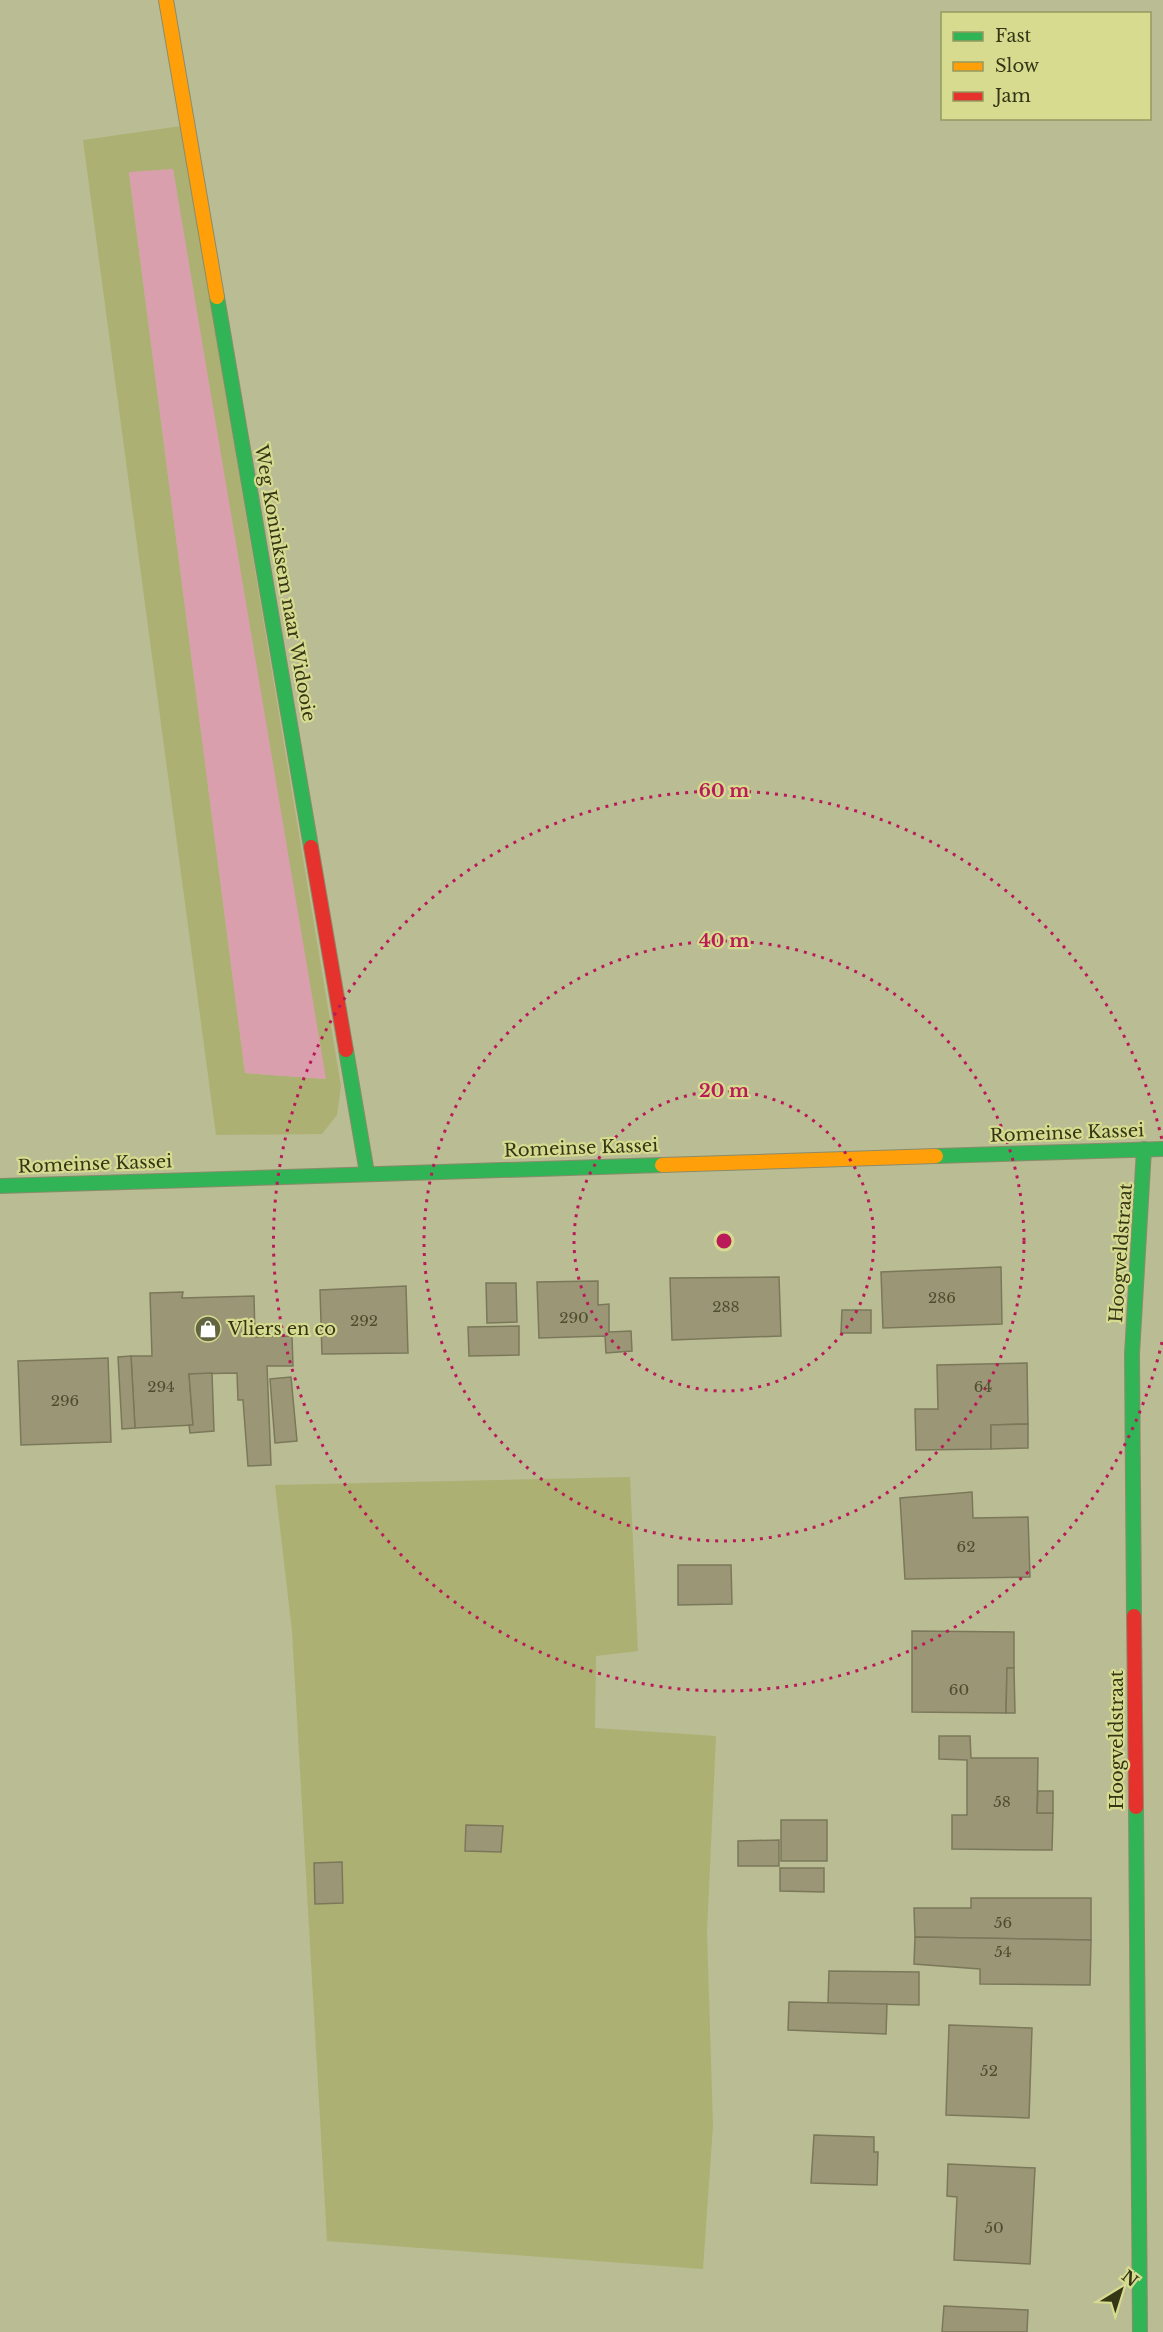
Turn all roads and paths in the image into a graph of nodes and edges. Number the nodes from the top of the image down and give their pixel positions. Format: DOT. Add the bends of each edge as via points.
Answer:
graph roads {
  1 [pos="166,0"];
  2 [pos="1144,1149"];
  3 [pos="1163,1149"];
  4 [pos="367,1173"];
  5 [pos="0,1186"];
  6 [pos="1140,2332"];
  1 -- 4 [label="street, Weg Koninksem naar Widooie"];
  2 -- 3 [label="street, Romeinse Kassei"];
  2 -- 4 [label="street, Romeinse Kassei"];
  2 -- 6 [label="street, Hoogveldstraat" via="1132,1354"];
  4 -- 5 [label="street, Romeinse Kassei"];
}
